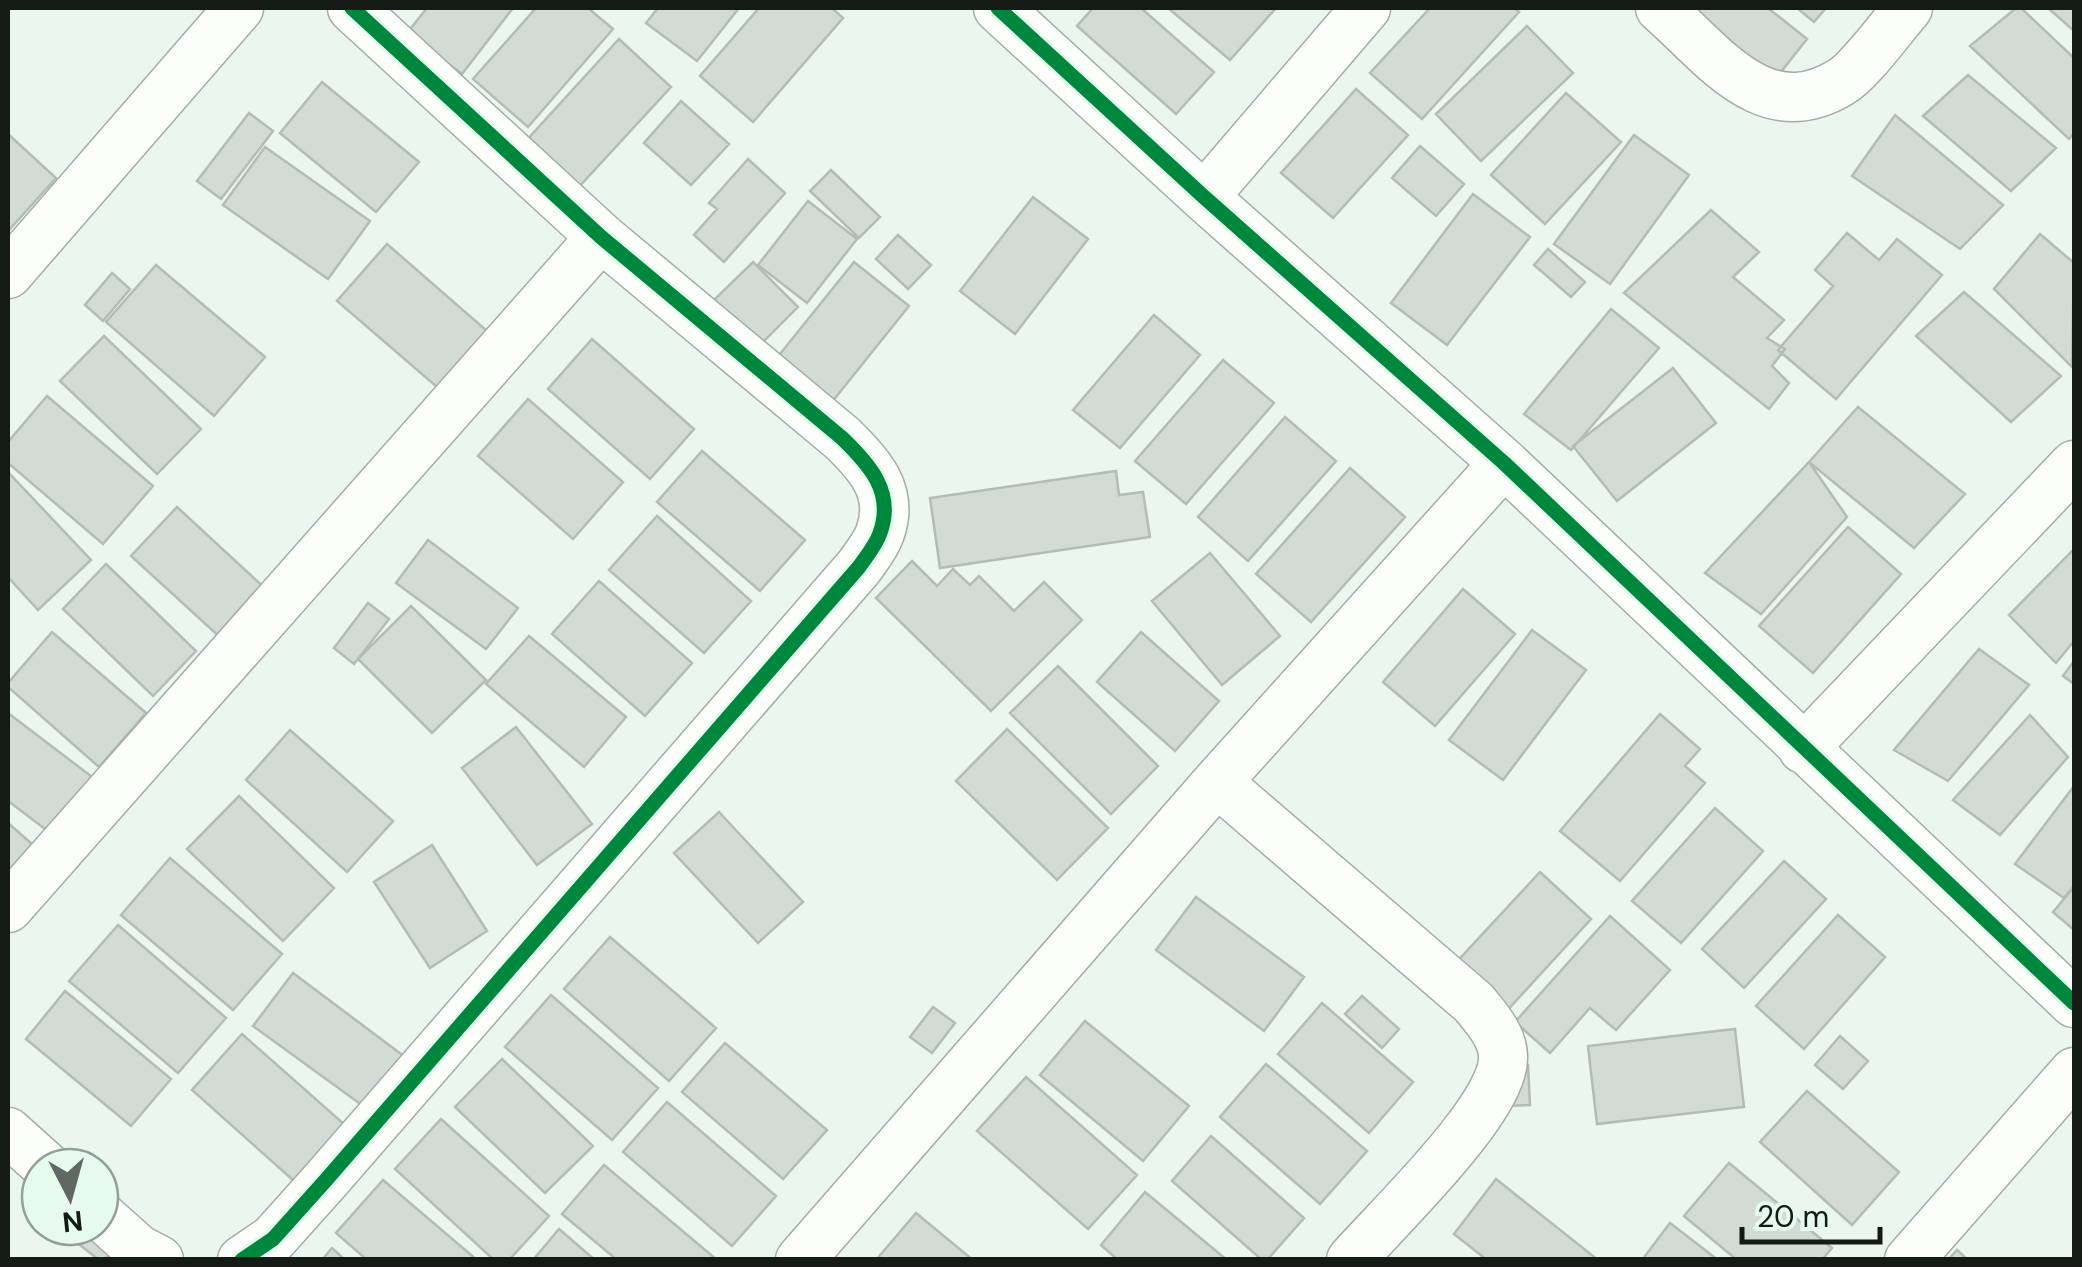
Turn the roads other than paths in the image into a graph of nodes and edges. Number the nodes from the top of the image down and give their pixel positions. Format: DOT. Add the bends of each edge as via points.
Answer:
graph roads {
  1 [pos="239,8"];
  2 [pos="352,8"];
  3 [pos="998,8"];
  4 [pos="1366,8"];
  5 [pos="1660,8"];
  6 [pos="1908,8"];
  7 [pos="1204,197"];
  8 [pos="601,237"];
  9 [pos="8,274"];
  10 [pos="1504,462"];
  11 [pos="2074,465"];
  12 [pos="1803,748"];
  13 [pos="1218,782"];
  14 [pos="8,908"];
  15 [pos="2074,1004"];
  16 [pos="2074,1072"];
  17 [pos="120,1232"];
  18 [pos="159,1260"];
  19 [pos="242,1260"];
  20 [pos="800,1260"];
  21 [pos="1351,1260"];
  22 [pos="1909,1260"];
  1 -- 9 [label="street"];
  2 -- 8 [label="street"];
  3 -- 7 [label="street"];
  4 -- 7 [label="street"];
  5 -- 6 [label="street" via="1751,88 1781,99 1844,81"];
  7 -- 10 [label="street"];
  8 -- 14 [label="street"];
  8 -- 19 [label="street" via="871,466 884,500 880,534 859,567 325,1180 273,1239"];
  10 -- 12 [label="street"];
  10 -- 13 [label="street"];
  11 -- 12 [label="street"];
  12 -- 15 [label="street"];
  13 -- 20 [label="street"];
  13 -- 21 [label="street" via="1474,1003 1504,1055 1498,1086 1479,1118"];
  16 -- 22 [label="street"];
  17 -- 18 [label="street"];
}
